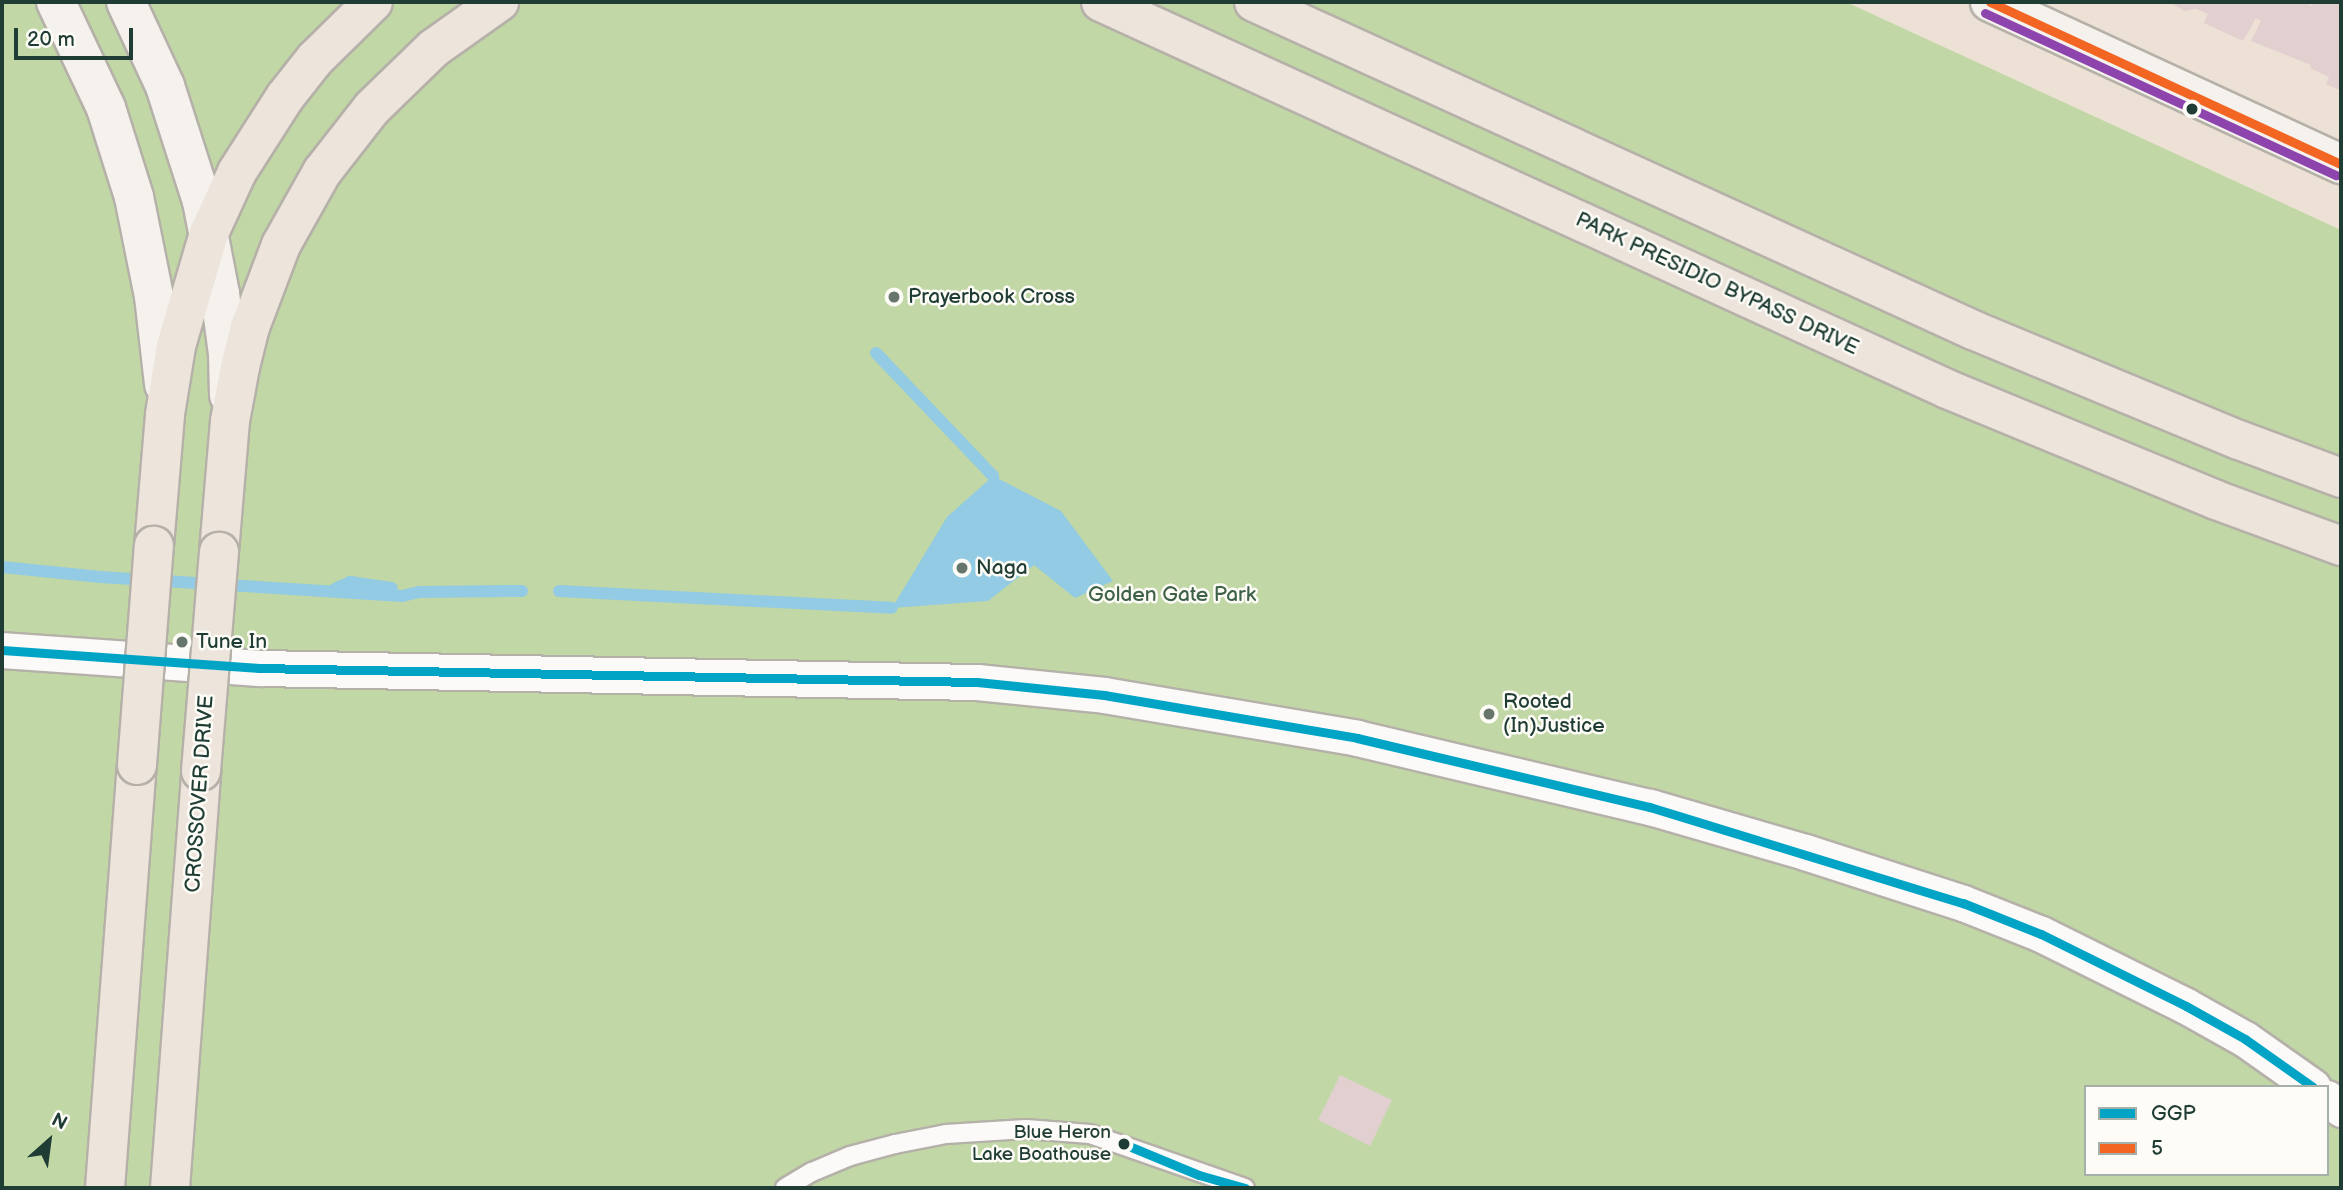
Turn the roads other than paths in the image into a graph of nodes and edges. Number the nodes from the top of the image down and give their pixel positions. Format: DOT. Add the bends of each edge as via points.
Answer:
graph roads {
  1 [pos="56,2"];
  2 [pos="126,2"];
  3 [pos="373,2"];
  4 [pos="499,2"];
  5 [pos="1101,2"];
  6 [pos="1254,2"];
  7 [pos="2010,6"];
  8 [pos="2341,164"];
  9 [pos="209,233"];
  10 [pos="165,414"];
  11 [pos="230,421"];
  12 [pos="2341,478"];
  13 [pos="2341,546"];
  14 [pos="2,650"];
  15 [pos="2310,1085"];
  16 [pos="104,1188"];
  17 [pos="170,1188"];
  18 [pos="785,1188"];
  19 [pos="1245,1188"];
  1 -- 10 [label="main road" via="106,108 134,197 162,351"];
  2 -- 9 [label="main road, CROSSOVER DRIVE" via="179,126"];
  3 -- 9 [label="highway" via="315,59 285,97 237,172"];
  4 -- 11 [label="highway" via="467,22 402,77 322,172 281,245 264,287 240,367"];
  5 -- 13 [label="highway, PARK PRESIDIO BYPASS DRIVE" via="1947,389 2190,490"];
  6 -- 12 [label="highway" via="1973,330"];
  7 -- 8 [label="main road"];
  9 -- 10 [label="highway" via="176,346"];
  9 -- 11 [label="main road, CROSSOVER DRIVE" via="228,354"];
  10 -- 16 [label="highway, bridge"];
  11 -- 17 [label="highway, CROSSOVER DRIVE, bridge"];
  14 -- 15 [label="street" via="259,668 989,683 1116,697 1346,736 1650,807 1963,903 2041,934 2163,994 2245,1040"];
  18 -- 19 [label="lane" via="850,1156 895,1143 996,1129 1090,1134"];
}
